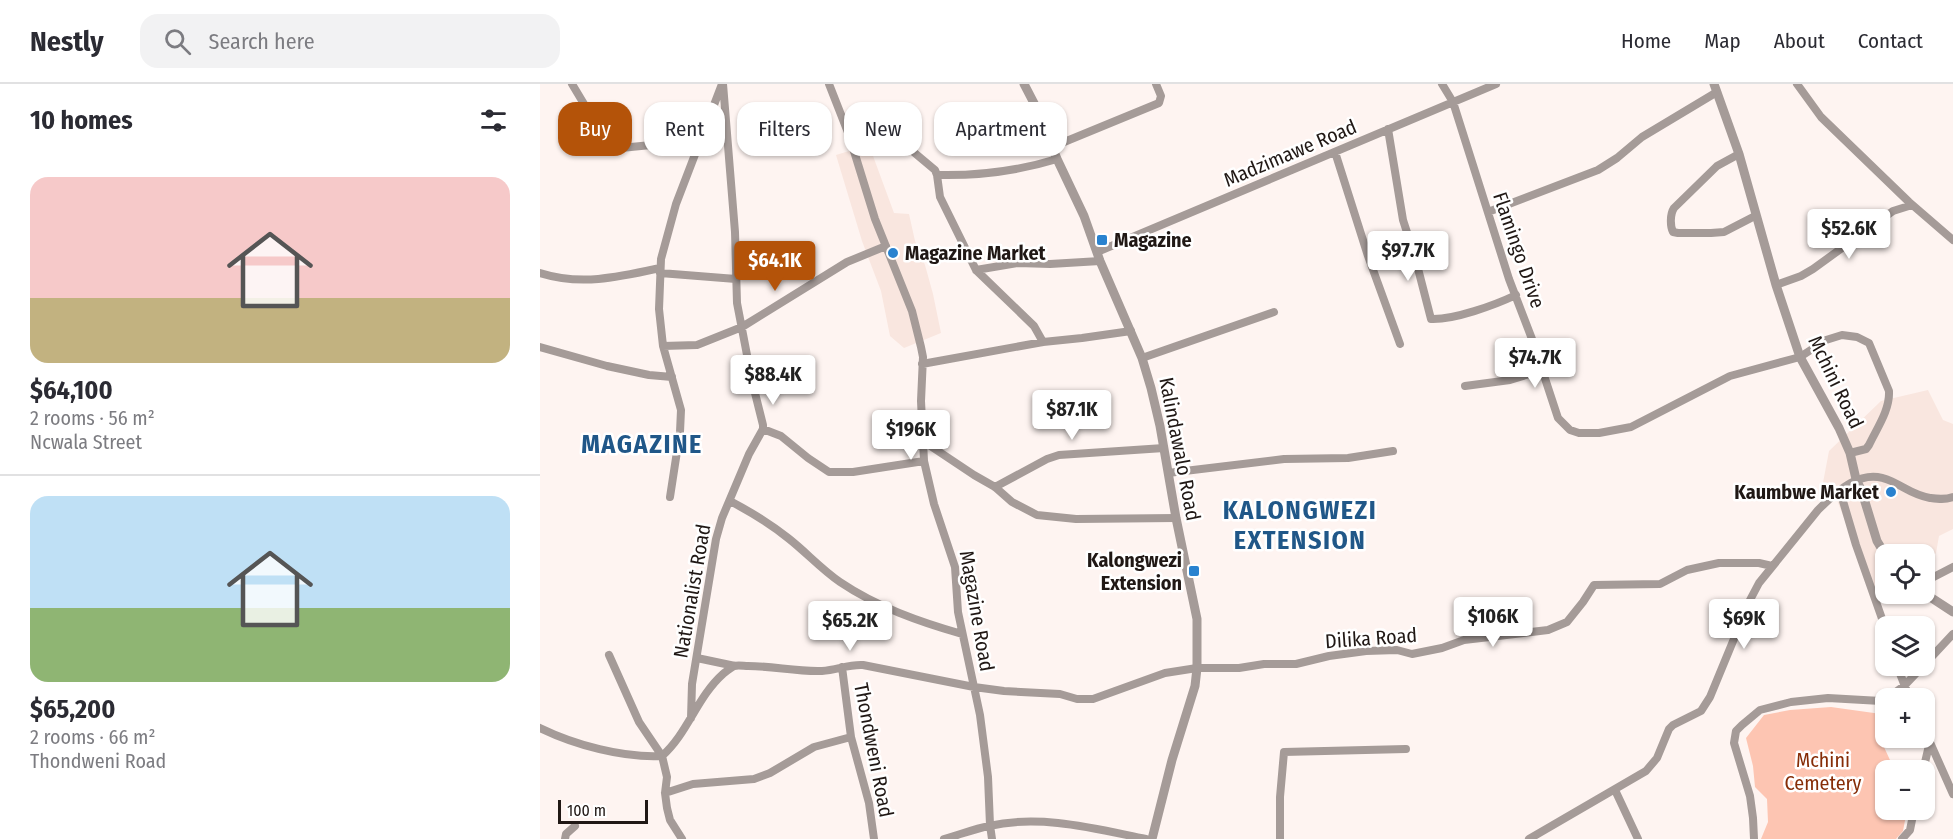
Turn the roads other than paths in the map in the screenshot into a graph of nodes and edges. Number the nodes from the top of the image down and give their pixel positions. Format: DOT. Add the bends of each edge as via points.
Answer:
graph roads {
  1 [pos="572,84"];
  2 [pos="722,84"];
  3 [pos="829,84"];
  4 [pos="1024,84"];
  5 [pos="1156,84"];
  6 [pos="1442,84"];
  7 [pos="1496,84"];
  8 [pos="1797,84"];
  9 [pos="1715,88"];
  10 [pos="715,102"];
  11 [pos="1033,102"];
  12 [pos="1453,102"];
  13 [pos="844,123"];
  14 [pos="1388,129"];
  15 [pos="1067,141"];
  16 [pos="644,146"];
  17 [pos="1335,152"];
  18 [pos="1739,154"];
  19 [pos="694,156"];
  20 [pos="856,156"];
  21 [pos="920,156"];
  22 [pos="1056,156"];
  23 [pos="1057,159"];
  24 [pos="937,176"];
  25 [pos="1912,205"];
  26 [pos="1488,212"];
  27 [pos="1755,216"];
  28 [pos="1953,240"];
  29 [pos="886,246"];
  30 [pos="1098,256"];
  31 [pos="976,270"];
  32 [pos="660,271"];
  33 [pos="540,273"];
  34 [pos="736,279"];
  35 [pos="1776,285"];
  36 [pos="1516,295"];
  37 [pos="1274,312"];
  38 [pos="742,327"];
  39 [pos="1131,331"];
  40 [pos="1043,342"];
  41 [pos="1400,344"];
  42 [pos="663,346"];
  43 [pos="540,347"];
  44 [pos="1800,357"];
  45 [pos="1142,358"];
  46 [pos="922,364"];
  47 [pos="1542,370"];
  48 [pos="672,377"];
  49 [pos="1465,386"];
  50 [pos="763,429"];
  51 [pos="923,441"];
  52 [pos="1164,448"];
  53 [pos="1393,451"];
  54 [pos="1850,453"];
  55 [pos="924,461"];
  56 [pos="1168,473"];
  57 [pos="1856,479"];
  58 [pos="995,487"];
  59 [pos="1840,491"];
  60 [pos="670,497"];
  61 [pos="1953,497"];
  62 [pos="730,501"];
  63 [pos="1176,518"];
  64 [pos="1878,544"];
  65 [pos="1772,566"];
  66 [pos="1953,567"];
  67 [pos="1935,576"];
  68 [pos="1935,600"];
  69 [pos="1953,612"];
  70 [pos="1881,616"];
  71 [pos="962,634"];
  72 [pos="1953,634"];
  73 [pos="1935,653"];
  74 [pos="609,655"];
  75 [pos="697,658"];
  76 [pos="735,666"];
  77 [pos="842,667"];
  78 [pos="1197,668"];
  79 [pos="1900,676"];
  80 [pos="1914,676"];
  81 [pos="1904,686"];
  82 [pos="974,687"];
  83 [pos="691,720"];
  84 [pos="540,728"];
  85 [pos="851,737"];
  86 [pos="1933,748"];
  87 [pos="1406,749"];
  88 [pos="662,756"];
  89 [pos="1615,790"];
  90 [pos="1953,792"];
  91 [pos="665,794"];
  92 [pos="1912,820"];
  93 [pos="990,825"];
  94 [pos="575,826"];
  95 [pos="565,839"];
  96 [pos="682,839"];
  97 [pos="874,839"];
  98 [pos="944,839"];
  99 [pos="993,839"];
  100 [pos="1146,839"];
  101 [pos="1152,839"];
  102 [pos="1280,839"];
  103 [pos="1529,839"];
  104 [pos="1638,839"];
  105 [pos="1754,839"];
  106 [pos="1902,839"];
  1 -- 16 [label="street" via="611,149"];
  2 -- 10 [label="street"];
  2 -- 34 [label="street"];
  3 -- 13 [label="street, Magazine Road"];
  4 -- 11 [label="street, Kalindawalo Road"];
  5 -- 15 [label="street" via="1159,102"];
  6 -- 12 [label="street, Flamingo Drive"];
  7 -- 12 [label="street, Madzimawe Road"];
  8 -- 25 [label="street" via="1821,117"];
  9 -- 18 [label="street, Mchini Road"];
  9 -- 26 [label="street" via="1598,170"];
  12 -- 14 [label="street, Madzimawe Road"];
  12 -- 26 [label="street, Flamingo Drive"];
  14 -- 17 [label="street, Madzimawe Road"];
  14 -- 36 [label="street" via="1403,220 1431,319 1469,312"];
  17 -- 30 [label="street, Madzimawe Road"];
  17 -- 41 [label="street"];
  18 -- 27 [label="street, Mchini Road"];
  18 -- 27 [label="street" via="1717,166 1674,208 1671,228 1673,232 1724,232"];
  19 -- 32 [label="street" via="676,204"];
  20 -- 29 [label="street, Magazine Road"];
  21 -- 24 [label="street"];
  22 -- 23 [label="street, Kalindawalo Road"];
  23 -- 24 [label="street" via="971,176"];
  23 -- 30 [label="street, Kalindawalo Road"];
  24 -- 31 [label="street" via="940,197"];
  25 -- 28 [label="street"];
  25 -- 35 [label="street" via="1893,212 1813,269"];
  26 -- 36 [label="street, Flamingo Drive"];
  27 -- 35 [label="street, Mchini Road"];
  29 -- 38 [label="street" via="847,262"];
  29 -- 46 [label="street, Magazine Road" via="912,310"];
  30 -- 31 [label="street, Madzimawe Road"];
  30 -- 39 [label="street, Kalindawalo Road"];
  31 -- 40 [label="street" via="1034,326"];
  32 -- 33 [label="street" via="602,280 566,279"];
  32 -- 34 [label="street"];
  32 -- 42 [label="street"];
  34 -- 38 [label="street"];
  35 -- 44 [label="street, Mchini Road"];
  36 -- 47 [label="street, Flamingo Drive"];
  37 -- 45 [label="street"];
  38 -- 42 [label="street" via="697,345"];
  38 -- 50 [label="street"];
  39 -- 40 [label="street"];
  39 -- 45 [label="street, Kalindawalo Road"];
  40 -- 46 [label="street"];
  42 -- 48 [label="street"];
  43 -- 48 [label="street" via="607,366"];
  44 -- 47 [label="street, Flamingo Drive" via="1730,376 1631,427 1599,433 1570,430 1564,425"];
  44 -- 54 [label="street, Mchini Road"];
  44 -- 54 [label="street" via="1836,336 1857,337 1870,345 1889,391 1889,402 1867,447"];
  45 -- 52 [label="street, Kalindawalo Road"];
  46 -- 51 [label="street, Magazine Road"];
  47 -- 49 [label="street" via="1510,380"];
  48 -- 60 [label="street" via="681,410"];
  50 -- 55 [label="street" via="781,436 829,472"];
  50 -- 62 [label="street, Nationalist Road"];
  51 -- 55 [label="street, Magazine Road"];
  51 -- 58 [label="street"];
  52 -- 56 [label="street, Kalindawalo Road"];
  52 -- 58 [label="street" via="1059,455"];
  53 -- 56 [label="street"];
  54 -- 57 [label="street, Mchini Road"];
  55 -- 71 [label="street, Magazine Road" via="933,504 955,567"];
  56 -- 63 [label="street, Kalindawalo Road"];
  57 -- 59 [label="street"];
  57 -- 61 [label="street" via="1879,477 1918,496 1946,500"];
  57 -- 64 [label="street, Mchini Road"];
  58 -- 63 [label="street" via="1019,506 1046,517"];
  59 -- 65 [label="street" via="1818,510"];
  59 -- 70 [label="street"];
  62 -- 71 [label="street" via="761,517 863,596"];
  62 -- 75 [label="street, Nationalist Road" via="716,539"];
  63 -- 78 [label="street, Kalindawalo Road" via="1197,620"];
  65 -- 78 [label="street, Dilika Road" via="1719,563 1687,570 1660,584 1598,584 1592,586 1567,622 1553,628 1464,640 1412,654 1397,650 1366,651 1296,664"];
  65 -- 89 [label="street" via="1750,600 1705,706 1673,725 1650,768"];
  66 -- 67 [label="street"];
  68 -- 69 [label="street"];
  71 -- 82 [label="street, Magazine Road"];
  72 -- 73 [label="street"];
  74 -- 88 [label="street" via="639,722"];
  75 -- 76 [label="street"];
  75 -- 83 [label="street, Nationalist Road"];
  76 -- 77 [label="street" via="821,671"];
  76 -- 83 [label="street" via="706,694"];
  77 -- 82 [label="street" via="863,665"];
  77 -- 85 [label="street, Thondweni Road"];
  78 -- 82 [label="street" via="1165,673 1093,699"];
  78 -- 101 [label="street, Kalindawalo Road"];
  79 -- 81 [label="street"];
  80 -- 81 [label="street"];
  81 -- 105 [label="street" via="1881,701 1812,699 1768,707 1736,731 1734,743 1750,796"];
  82 -- 93 [label="street, Magazine Road" via="988,777"];
  83 -- 88 [label="street"];
  84 -- 88 [label="street" via="614,753"];
  85 -- 91 [label="street" via="814,747 754,779 693,784"];
  85 -- 97 [label="street, Thondweni Road" via="869,803"];
  86 -- 90 [label="street"];
  87 -- 102 [label="street" via="1284,752"];
  88 -- 91 [label="street" via="668,777"];
  89 -- 103 [label="street"];
  89 -- 104 [label="street"];
  91 -- 96 [label="street" via="670,820"];
  92 -- 106 [label="street"];
  93 -- 98 [label="street"];
  93 -- 99 [label="street, Magazine Road"];
  93 -- 100 [label="street" via="1060,823"];
  94 -- 95 [label="street"];
}
